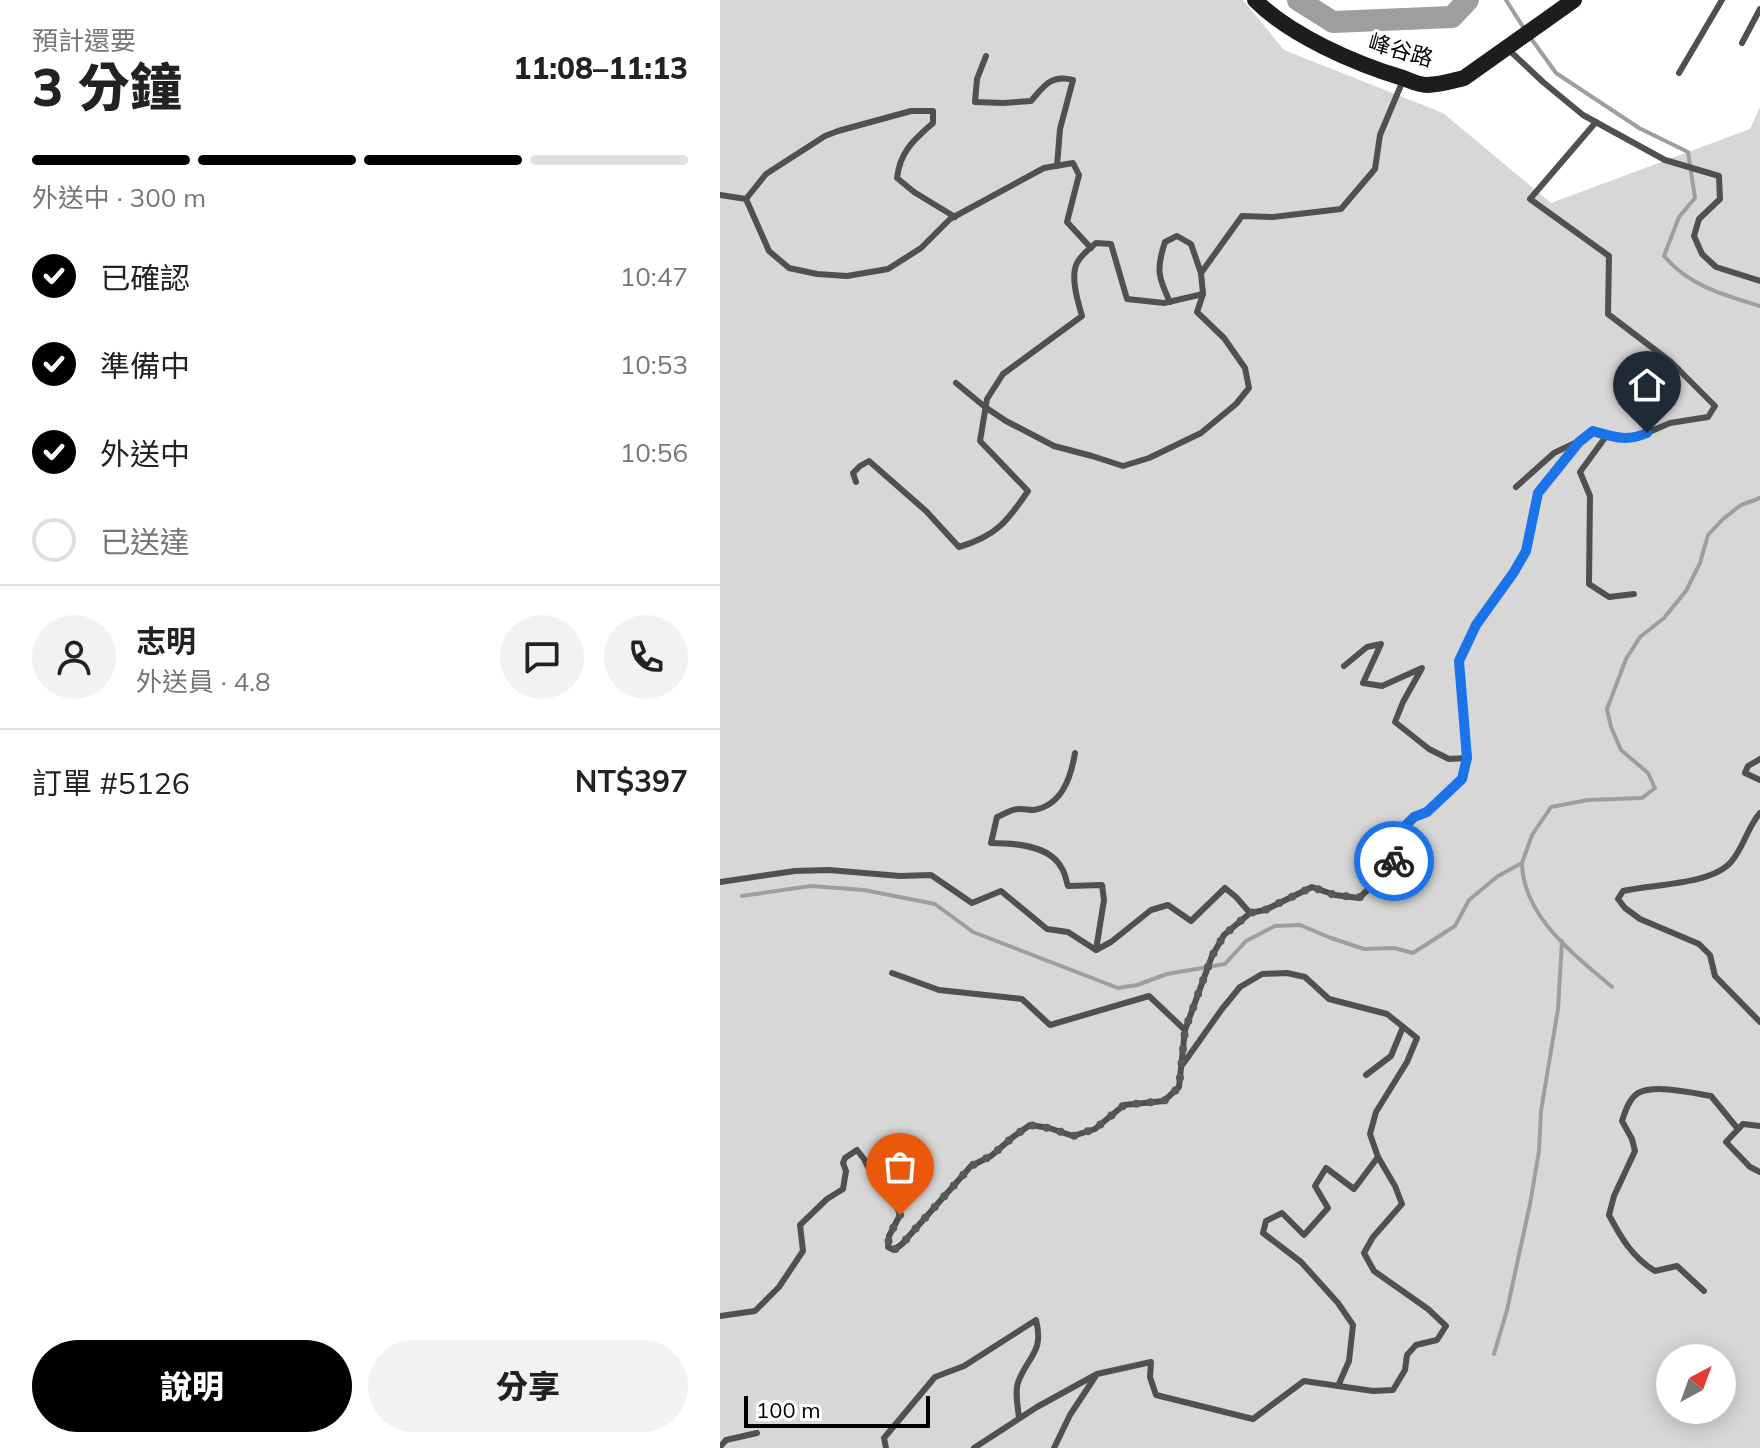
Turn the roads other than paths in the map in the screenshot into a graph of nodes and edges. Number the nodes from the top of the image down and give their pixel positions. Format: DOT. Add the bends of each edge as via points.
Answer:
graph roads {
  1 [pos="1255,0"];
  2 [pos="1574,0"];
  3 [pos="1722,0"];
  4 [pos="1760,9"];
  5 [pos="1742,43"];
  6 [pos="1507,47"];
  7 [pos="986,56"];
  8 [pos="1679,73"];
  9 [pos="1404,78"];
  10 [pos="1596,122"];
  11 [pos="1057,166"];
  12 [pos="720,195"];
  13 [pos="746,199"];
  14 [pos="955,217"];
  15 [pos="1091,248"];
  16 [pos="1201,273"];
  17 [pos="1760,281"];
  18 [pos="1203,294"];
  19 [pos="1170,302"];
  20 [pos="1678,369"];
  21 [pos="956,383"];
  22 [pos="1624,383"];
  23 [pos="985,407"];
  24 [pos="1607,435"];
  25 [pos="1579,442"];
  26 [pos="856,482"];
  27 [pos="1516,487"];
  28 [pos="1634,594"];
  29 [pos="1344,666"];
  30 [pos="1075,753"];
  31 [pos="1467,758"];
  32 [pos="1760,759"];
  33 [pos="1760,780"];
  34 [pos="1760,813"];
  35 [pos="720,882"];
  36 [pos="1250,913"];
  37 [pos="1096,950"];
  38 [pos="892,973"];
  39 [pos="1760,1022"];
  40 [pos="1403,1027"];
  41 [pos="1185,1030"];
  42 [pos="1180,1067"];
  43 [pos="1366,1075"];
  44 [pos="1760,1126"];
  45 [pos="1738,1129"];
  46 [pos="1378,1157"];
  47 [pos="1760,1172"];
  48 [pos="1704,1291"];
  49 [pos="720,1316"];
  50 [pos="1097,1374"];
  51 [pos="1338,1386"];
  52 [pos="1019,1418"];
  53 [pos="757,1433"];
  54 [pos="720,1447"];
  55 [pos="886,1448"];
  56 [pos="974,1448"];
  57 [pos="1054,1448"];
  1 -- 9 [label="street, 峰谷路" via="1331,50"];
  2 -- 6 [label="street, 峰谷路"];
  3 -- 8 [label="lane"];
  4 -- 5 [label="lane"];
  6 -- 9 [label="street, 峰谷路" via="1464,78 1425,85"];
  6 -- 10 [label="lane"];
  7 -- 11 [label="lane" via="975,102 1031,101 1048,82 1073,80"];
  9 -- 16 [label="lane" via="1380,135 1375,169 1341,209 1242,216"];
  10 -- 17 [label="lane" via="1665,160 1719,176 1720,199 1699,219 1694,236 1716,267"];
  10 -- 20 [label="lane" via="1530,199 1609,256 1608,314"];
  11 -- 14 [label="lane" via="1044,168"];
  11 -- 15 [label="lane" via="1073,163 1079,175 1067,222"];
  12 -- 13 [label="lane"];
  13 -- 14 [label="lane" via="769,251 789,268 817,274 847,276 888,269"];
  13 -- 14 [label="lane" via="766,174 825,136 911,111 933,111 933,123 909,145 897,178"];
  15 -- 19 [label="lane" via="1111,244 1127,299"];
  15 -- 23 [label="lane" via="1075,266 1082,316 1003,374"];
  16 -- 18 [label="lane"];
  16 -- 19 [label="lane" via="1191,244 1177,236 1165,242 1159,280"];
  18 -- 19 [label="lane"];
  18 -- 23 [label="lane" via="1197,312 1245,368 1249,388 1201,433 1123,466 1054,446"];
  20 -- 22 [label="lane"];
  20 -- 24 [label="lane" via="1715,406 1708,417 1670,423 1633,439"];
  21 -- 23 [label="lane"];
  23 -- 26 [label="lane" via="980,441 1028,491 1009,519 980,541 959,547 869,461 853,473"];
  24 -- 25 [label="lane" via="1593,431"];
  24 -- 28 [label="lane" via="1580,472 1590,496 1589,584 1609,597"];
  25 -- 27 [label="lane" via="1554,453"];
  25 -- 31 [label="lane" via="1538,493 1526,551 1476,625 1459,661"];
  29 -- 31 [label="lane" via="1367,647 1381,644 1363,683 1382,686 1422,668 1395,722 1429,749 1449,759"];
  30 -- 37 [label="lane" via="1063,791 1051,804 1016,808 997,817 991,843 1021,843 1051,856 1068,886 1102,885"];
  31 -- 36 [label="lane" via="1462,779 1405,826 1393,866 1359,898 1312,887"];
  32 -- 33 [label="lane" via="1745,773"];
  34 -- 39 [label="lane" via="1730,864 1687,881 1623,891 1618,899 1640,919 1699,944 1710,955 1715,976"];
  35 -- 37 [label="lane" via="795,871 931,875 972,903 1001,891 1047,929 1068,932"];
  36 -- 37 [label="lane" via="1225,888 1191,921 1168,905 1151,910"];
  36 -- 41 [label="lane" via="1224,935 1211,958"];
  38 -- 41 [label="lane" via="939,990 1022,999 1050,1025 1149,996"];
  40 -- 42 [label="lane" via="1387,1014 1329,999 1305,977 1262,974 1240,987"];
  40 -- 43 [label="lane" via="1391,1056"];
  40 -- 46 [label="lane" via="1417,1038 1376,1112 1370,1134"];
  41 -- 42 [label="lane"];
  42 -- 49 [label="lane" via="1179,1087 1164,1101 1124,1105 1095,1129 1073,1136 1030,1125 971,1166 894,1250 888,1247 889,1236 900,1215 857,1150 843,1163 843,1189 800,1225 803,1251 779,1287 755,1311"];
  44 -- 45 [label="lane" via="1743,1124"];
  45 -- 47 [label="lane" via="1726,1142"];
  45 -- 48 [label="lane" via="1711,1096 1682,1091 1638,1093 1622,1121 1635,1151 1609,1215 1640,1262 1655,1271 1677,1266"];
  46 -- 51 [label="lane" via="1402,1204 1364,1253 1374,1271 1446,1326 1437,1340 1416,1345 1407,1355 1393,1390"];
  46 -- 51 [label="lane" via="1354,1189 1326,1168 1315,1186 1328,1208 1304,1235 1282,1213 1266,1221 1263,1233 1301,1262 1353,1325 1349,1361"];
  50 -- 51 [label="lane" via="1151,1362 1156,1395 1253,1419 1304,1381"];
  50 -- 52 [label="lane"];
  50 -- 57 [label="lane"];
  52 -- 55 [label="lane" via="1017,1383 1035,1352 1036,1320 964,1366 935,1377 884,1438"];
  52 -- 56 [label="lane"];
  53 -- 54 [label="lane" via="726,1440"];
}
